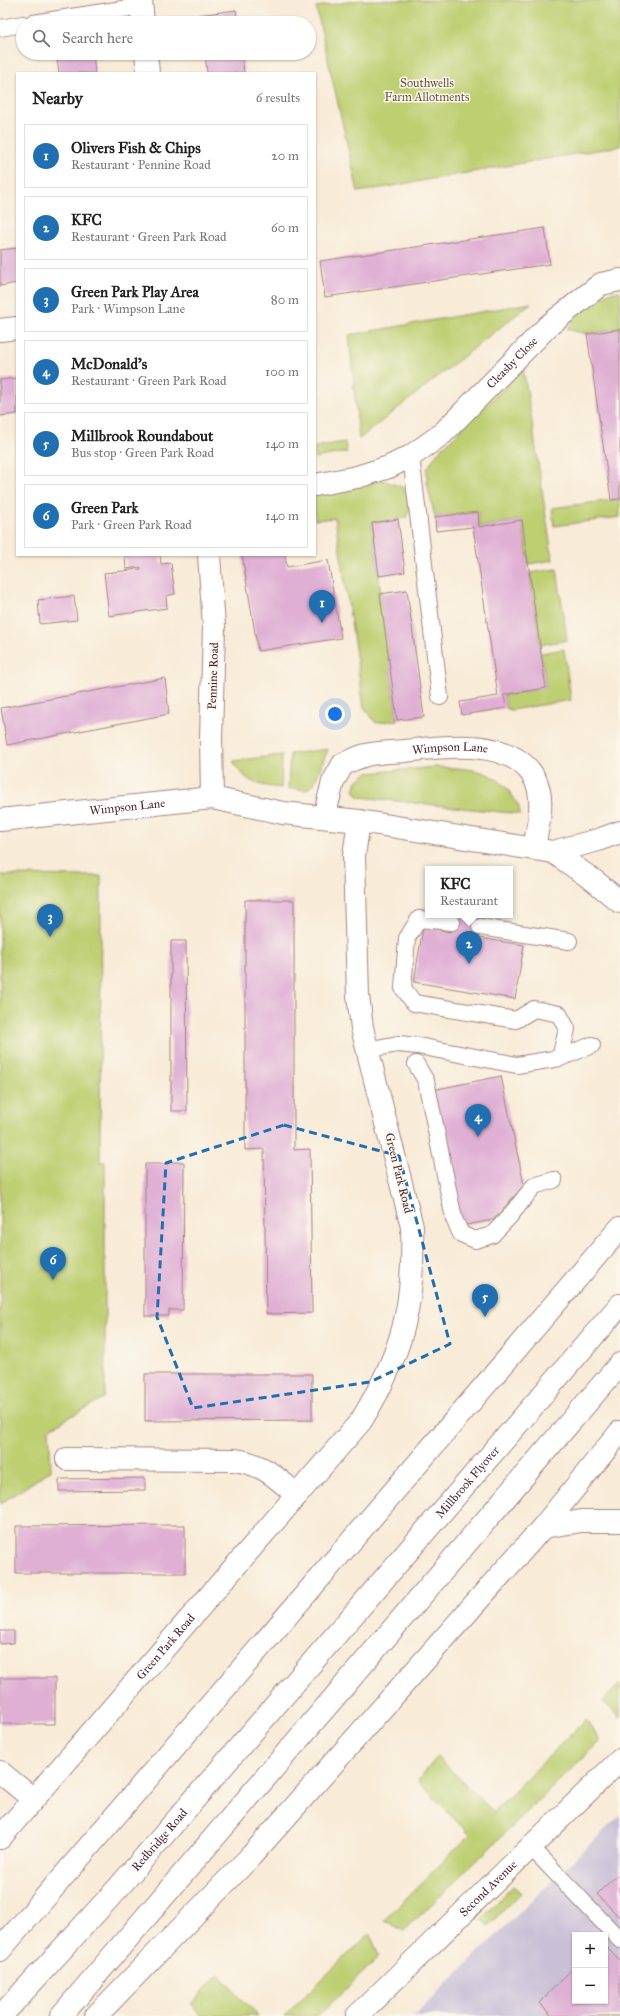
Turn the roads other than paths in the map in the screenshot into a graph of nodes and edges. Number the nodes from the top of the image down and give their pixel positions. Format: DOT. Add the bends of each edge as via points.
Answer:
graph roads {
  1 [pos="142,10"];
  2 [pos="91,16"];
  3 [pos="16,25"];
  4 [pos="0,28"];
  5 [pos="147,60"];
  6 [pos="148,72"];
  7 [pos="620,280"];
  8 [pos="16,328"];
  9 [pos="0,330"];
  10 [pos="411,456"];
  11 [pos="316,485"];
  12 [pos="209,556"];
  13 [pos="440,697"];
  14 [pos="212,798"];
  15 [pos="324,817"];
  16 [pos="0,820"];
  17 [pos="359,820"];
  18 [pos="620,832"];
  19 [pos="543,850"];
  20 [pos="620,902"];
  21 [pos="452,922"];
  22 [pos="480,927"];
  23 [pos="569,941"];
  24 [pos="592,1045"];
  25 [pos="366,1050"];
  26 [pos="560,1058"];
  27 [pos="416,1064"];
  28 [pos="554,1180"];
  29 [pos="620,1228"];
  30 [pos="620,1305"];
  31 [pos="620,1364"];
  32 [pos="620,1432"];
  33 [pos="67,1459"];
  34 [pos="297,1495"];
  35 [pos="620,1521"];
  36 [pos="543,1527"];
  37 [pos="315,1660"];
  38 [pos="620,1760"];
  39 [pos="0,1772"];
  40 [pos="33,1799"];
  41 [pos="0,1838"];
  42 [pos="530,1847"];
  43 [pos="620,1940"];
  44 [pos="0,1950"];
  45 [pos="1,2016"];
  46 [pos="61,2016"];
  47 [pos="96,2016"];
  48 [pos="357,2016"];
  1 -- 2 [label="lane"];
  3 -- 4 [label="lane"];
  5 -- 6 [label="main road"];
  7 -- 10 [label="main road, Cleasby Close" via="601,284 548,326 442,434"];
  8 -- 9 [label="main road"];
  10 -- 11 [label="main road, Cleasby Close" via="376,471"];
  10 -- 13 [label="lane"];
  12 -- 14 [label="main road, Pennine Road" via="214,626"];
  14 -- 15 [label="main road, Wimpson Lane" via="283,813"];
  14 -- 16 [label="main road, Wimpson Lane"];
  15 -- 17 [label="main road, Wimpson Lane"];
  15 -- 19 [label="main road, Wimpson Lane" via="333,782 343,764 367,755 448,746 476,747 508,756 524,766 532,775 542,808"];
  17 -- 19 [label="main road, Wimpson Lane"];
  17 -- 25 [label="main road, Green Park Road" via="354,856 358,995"];
  18 -- 19 [label="main road" via="598,840"];
  19 -- 20 [label="main road" via="596,882"];
  21 -- 26 [label="lane" via="419,920 407,938 403,988 414,1003 516,1020 534,1009 559,1014 567,1029"];
  22 -- 23 [label="lane"];
  24 -- 26 [label="lane"];
  25 -- 26 [label="lane" via="398,1044 418,1046 518,1066"];
  25 -- 34 [label="main road, Green Park Road" via="394,1148 412,1227 414,1261 411,1294 404,1330 375,1398 361,1421"];
  27 -- 28 [label="lane" via="426,1081 454,1219 461,1234 475,1240 492,1235 534,1186"];
  29 -- 44 [label="main road"];
  30 -- 37 [label="main road, Millbrook Flyover"];
  31 -- 46 [label="main road"];
  32 -- 36 [label="main road"];
  33 -- 34 [label="main road" via="250,1462 266,1469"];
  34 -- 40 [label="main road, Green Park Road"];
  35 -- 36 [label="main road" via="582,1521"];
  36 -- 47 [label="main road" via="251,1856"];
  37 -- 45 [label="main road, Redbridge Road" via="118,1888"];
  38 -- 42 [label="main road, Second Avenue"];
  39 -- 40 [label="main road"];
  40 -- 41 [label="main road, Green Park Road"];
  42 -- 43 [label="lane"];
  42 -- 48 [label="main road, Second Avenue"];
}
